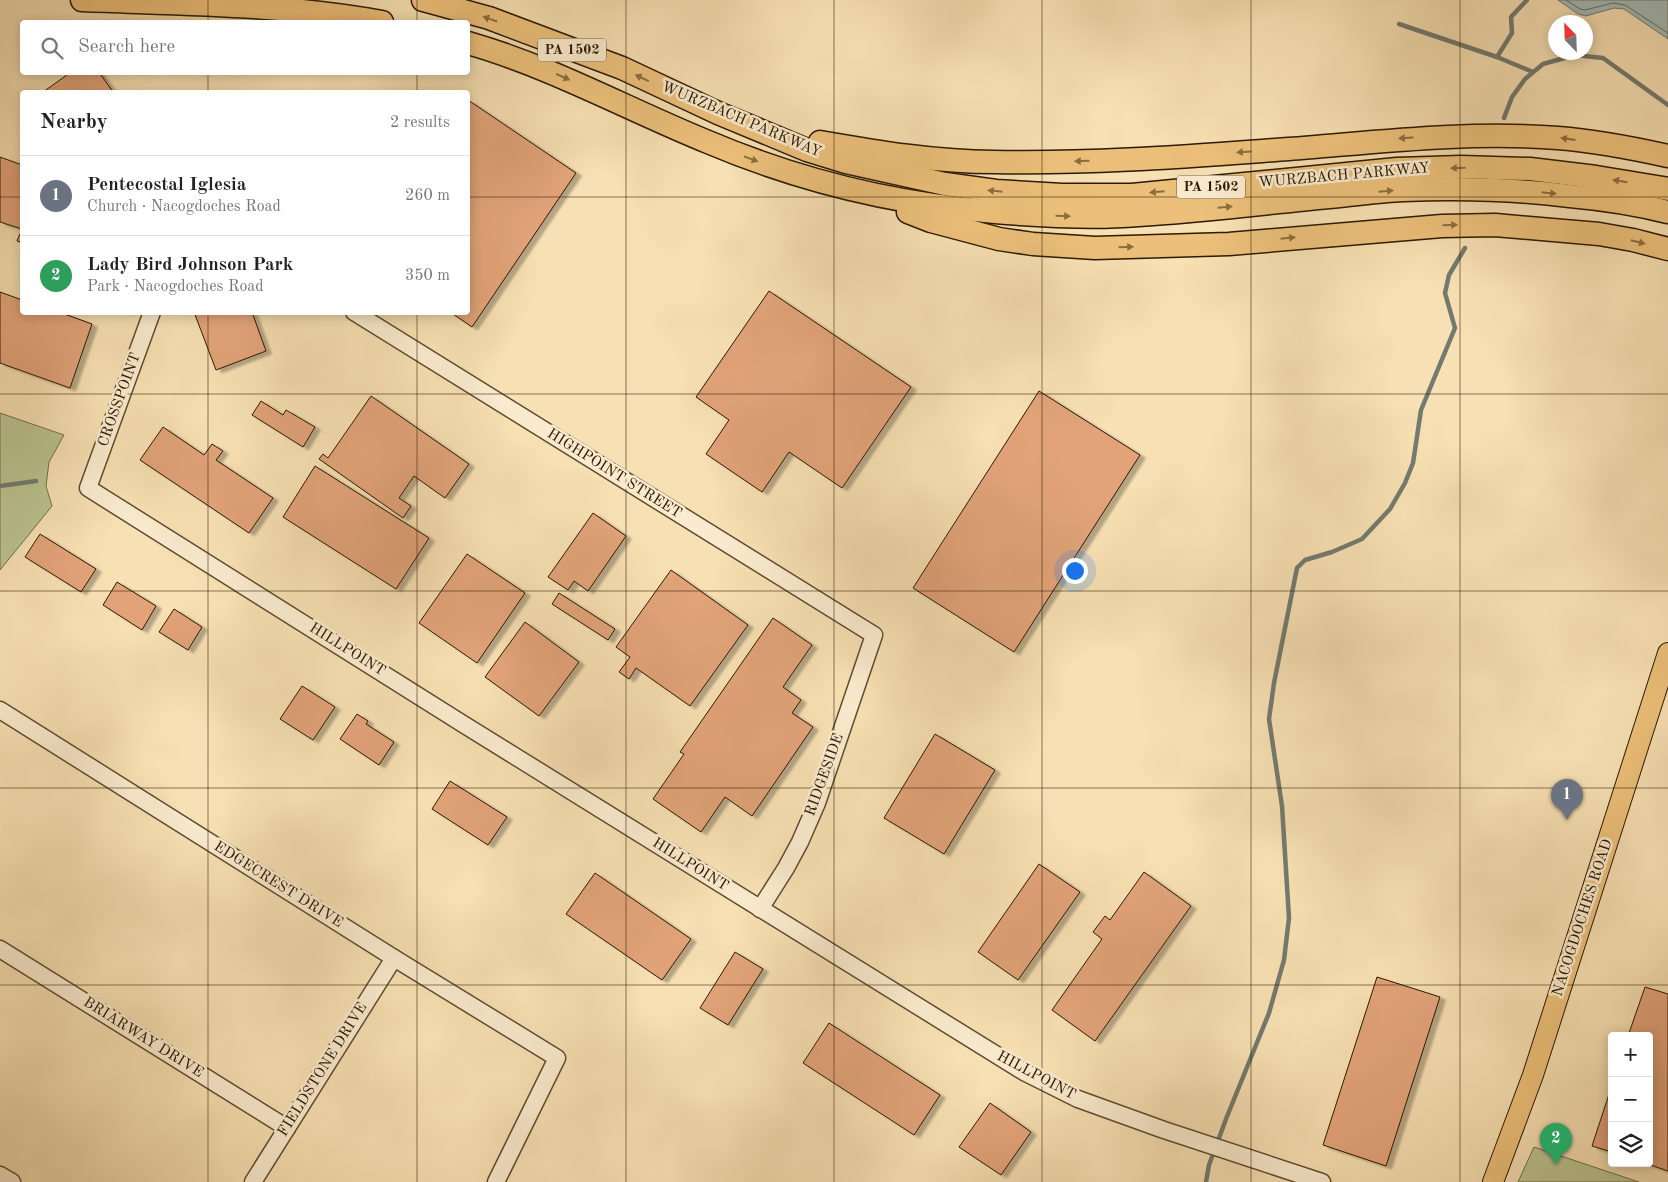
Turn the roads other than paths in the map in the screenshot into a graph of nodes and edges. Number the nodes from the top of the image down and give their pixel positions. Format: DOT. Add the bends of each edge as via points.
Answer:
graph roads {
  1 [pos="82,0"];
  2 [pos="423,0"];
  3 [pos="367,20"];
  4 [pos="470,44"];
  5 [pos="760,131"];
  6 [pos="1668,156"];
  7 [pos="841,188"];
  8 [pos="1668,189"];
  9 [pos="1668,212"];
  10 [pos="1668,249"];
  11 [pos="151,315"];
  12 [pos="359,315"];
  13 [pos="88,488"];
  14 [pos="874,635"];
  15 [pos="1668,653"];
  16 [pos="0,710"];
  17 [pos="760,908"];
  18 [pos="0,948"];
  19 [pos="394,958"];
  20 [pos="287,1128"];
  21 [pos="0,1174"];
  22 [pos="12,1182"];
  23 [pos="254,1182"];
  24 [pos="496,1182"];
  25 [pos="1322,1182"];
  26 [pos="1493,1182"];
  1 -- 3 [label="highway" via="248,7"];
  5 -- 2 [label="highway, WURZBACH PARKWAY / PA 1502, one-way" via="622,68 489,18"];
  4 -- 7 [label="highway, WURZBACH PARKWAY / PA 1502, one-way" via="545,69 706,142"];
  6 -- 5 [label="highway, one-way" via="1561,138 1466,136 1127,160 993,162 900,156"];
  8 -- 5 [label="highway, WURZBACH PARKWAY / PA 1502, one-way" via="1530,169 1461,167 1132,195 1062,196 945,184 846,162"];
  7 -- 9 [label="highway, WURZBACH PARKWAY / PA 1502, one-way" via="939,206 1062,216 1136,216 1400,190 1462,189 1531,191"];
  7 -- 10 [label="highway, one-way" via="931,221 999,239 1033,244 1095,248 1229,244 1442,226 1494,225 1599,234"];
  11 -- 13 [label="street, CROSSPOINT"];
  12 -- 14 [label="street, HIGHPOINT STREET"];
  13 -- 17 [label="street, HILLPOINT"];
  14 -- 17 [label="street, RIDGESIDE" via="814,810 786,868"];
  15 -- 26 [label="main road, NACOGDOCHES ROAD" via="1533,1075"];
  16 -- 19 [label="street, EDGECREST DRIVE"];
  17 -- 25 [label="street, HILLPOINT" via="1024,1072 1078,1099"];
  18 -- 20 [label="street, BRIARWAY DRIVE"];
  19 -- 20 [label="street, FIELDSTONE DRIVE"];
  19 -- 24 [label="street, EDGECREST DRIVE" via="557,1058"];
  20 -- 23 [label="street, FIELDSTONE DRIVE"];
  21 -- 22 [label="street"];
}
